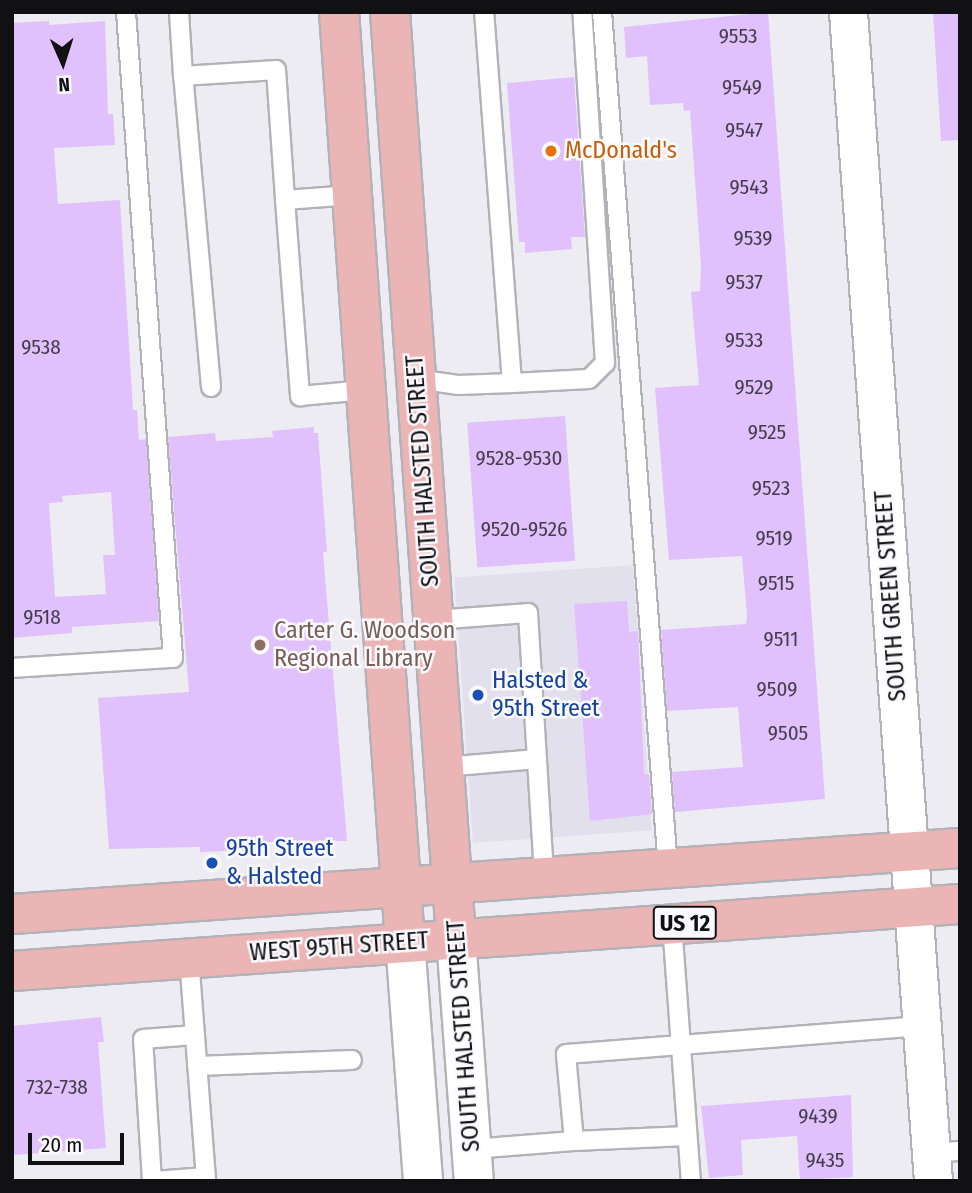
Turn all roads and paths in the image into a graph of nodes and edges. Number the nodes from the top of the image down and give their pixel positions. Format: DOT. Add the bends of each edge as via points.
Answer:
graph roads {
  1 [pos="125,12"];
  2 [pos="179,12"];
  3 [pos="339,12"];
  4 [pos="390,12"];
  5 [pos="484,12"];
  6 [pos="582,12"];
  7 [pos="602,12"];
  8 [pos="848,12"];
  9 [pos="183,76"];
  10 [pos="352,195"];
  11 [pos="285,200"];
  12 [pos="416,379"];
  13 [pos="512,383"];
  14 [pos="211,387"];
  15 [pos="365,390"];
  16 [pos="433,620"];
  17 [pos="12,668"];
  18 [pos="537,759"];
  19 [pos="444,767"];
  20 [pos="960,848"];
  21 [pos="909,852"];
  22 [pos="668,868"];
  23 [pos="544,877"];
  24 [pos="452,883"];
  25 [pos="401,886"];
  26 [pos="960,904"];
  27 [pos="913,907"];
  28 [pos="12,914"];
  29 [pos="672,924"];
  30 [pos="456,938"];
  31 [pos="405,941"];
  32 [pos="190,958"];
  33 [pos="12,971"];
  34 [pos="922,1026"];
  35 [pos="195,1035"];
  36 [pos="680,1044"];
  37 [pos="352,1060"];
  38 [pos="197,1066"];
  39 [pos="687,1136"];
  40 [pos="574,1141"];
  41 [pos="941,1161"];
  42 [pos="473,1165"];
  43 [pos="206,1179"];
  44 [pos="153,1181"];
  45 [pos="423,1181"];
  46 [pos="691,1181"];
  1 -- 17 [label="lane" via="173,658"];
  2 -- 9 [label="lane"];
  3 -- 10 [label="main road"];
  4 -- 12 [label="main road, SOUTH HALSTED STREET"];
  5 -- 13 [label="lane"];
  6 -- 13 [label="lane" via="605,363 589,379"];
  7 -- 22 [label="lane"];
  8 -- 21 [label="street, SOUTH GREEN STREET"];
  9 -- 11 [label="lane" via="276,70"];
  9 -- 14 [label="lane"];
  10 -- 11 [label="lane"];
  10 -- 15 [label="main road"];
  11 -- 15 [label="lane" via="300,396"];
  12 -- 13 [label="lane" via="458,385"];
  12 -- 16 [label="main road, SOUTH HALSTED STREET"];
  15 -- 25 [label="main road"];
  16 -- 18 [label="lane" via="528,613"];
  16 -- 19 [label="main road, SOUTH HALSTED STREET"];
  18 -- 19 [label="lane"];
  18 -- 23 [label="lane"];
  19 -- 24 [label="main road, SOUTH HALSTED STREET"];
  20 -- 21 [label="main road, US 12"];
  21 -- 22 [label="main road, US 12"];
  21 -- 27 [label="street, SOUTH GREEN STREET"];
  22 -- 23 [label="main road, US 12"];
  23 -- 24 [label="main road, US 12"];
  24 -- 25 [label="main road, US 12"];
  24 -- 30 [label="main road, SOUTH HALSTED STREET"];
  25 -- 28 [label="main road, US 12"];
  25 -- 31 [label="main road"];
  26 -- 27 [label="main road, WEST 95TH STREET / US 12"];
  27 -- 29 [label="main road, WEST 95TH STREET / US 12"];
  27 -- 34 [label="street, SOUTH GREEN STREET"];
  29 -- 30 [label="main road, WEST 95TH STREET / US 12"];
  29 -- 36 [label="lane"];
  30 -- 31 [label="main road, WEST 95TH STREET / US 12"];
  30 -- 42 [label="main road, SOUTH HALSTED STREET"];
  31 -- 32 [label="main road, WEST 95TH STREET / US 12"];
  31 -- 45 [label="main road"];
  32 -- 33 [label="main road, WEST 95TH STREET / US 12"];
  32 -- 35 [label="lane"];
  34 -- 36 [label="lane"];
  34 -- 41 [label="street, SOUTH GREEN STREET"];
  35 -- 38 [label="lane"];
  35 -- 44 [label="lane" via="143,1040"];
  36 -- 39 [label="lane"];
  36 -- 40 [label="lane" via="566,1054"];
  37 -- 38 [label="lane"];
  38 -- 43 [label="lane"];
  39 -- 40 [label="lane"];
  39 -- 46 [label="lane"];
  40 -- 42 [label="lane"];
  43 -- 44 [label="lane"];
}
